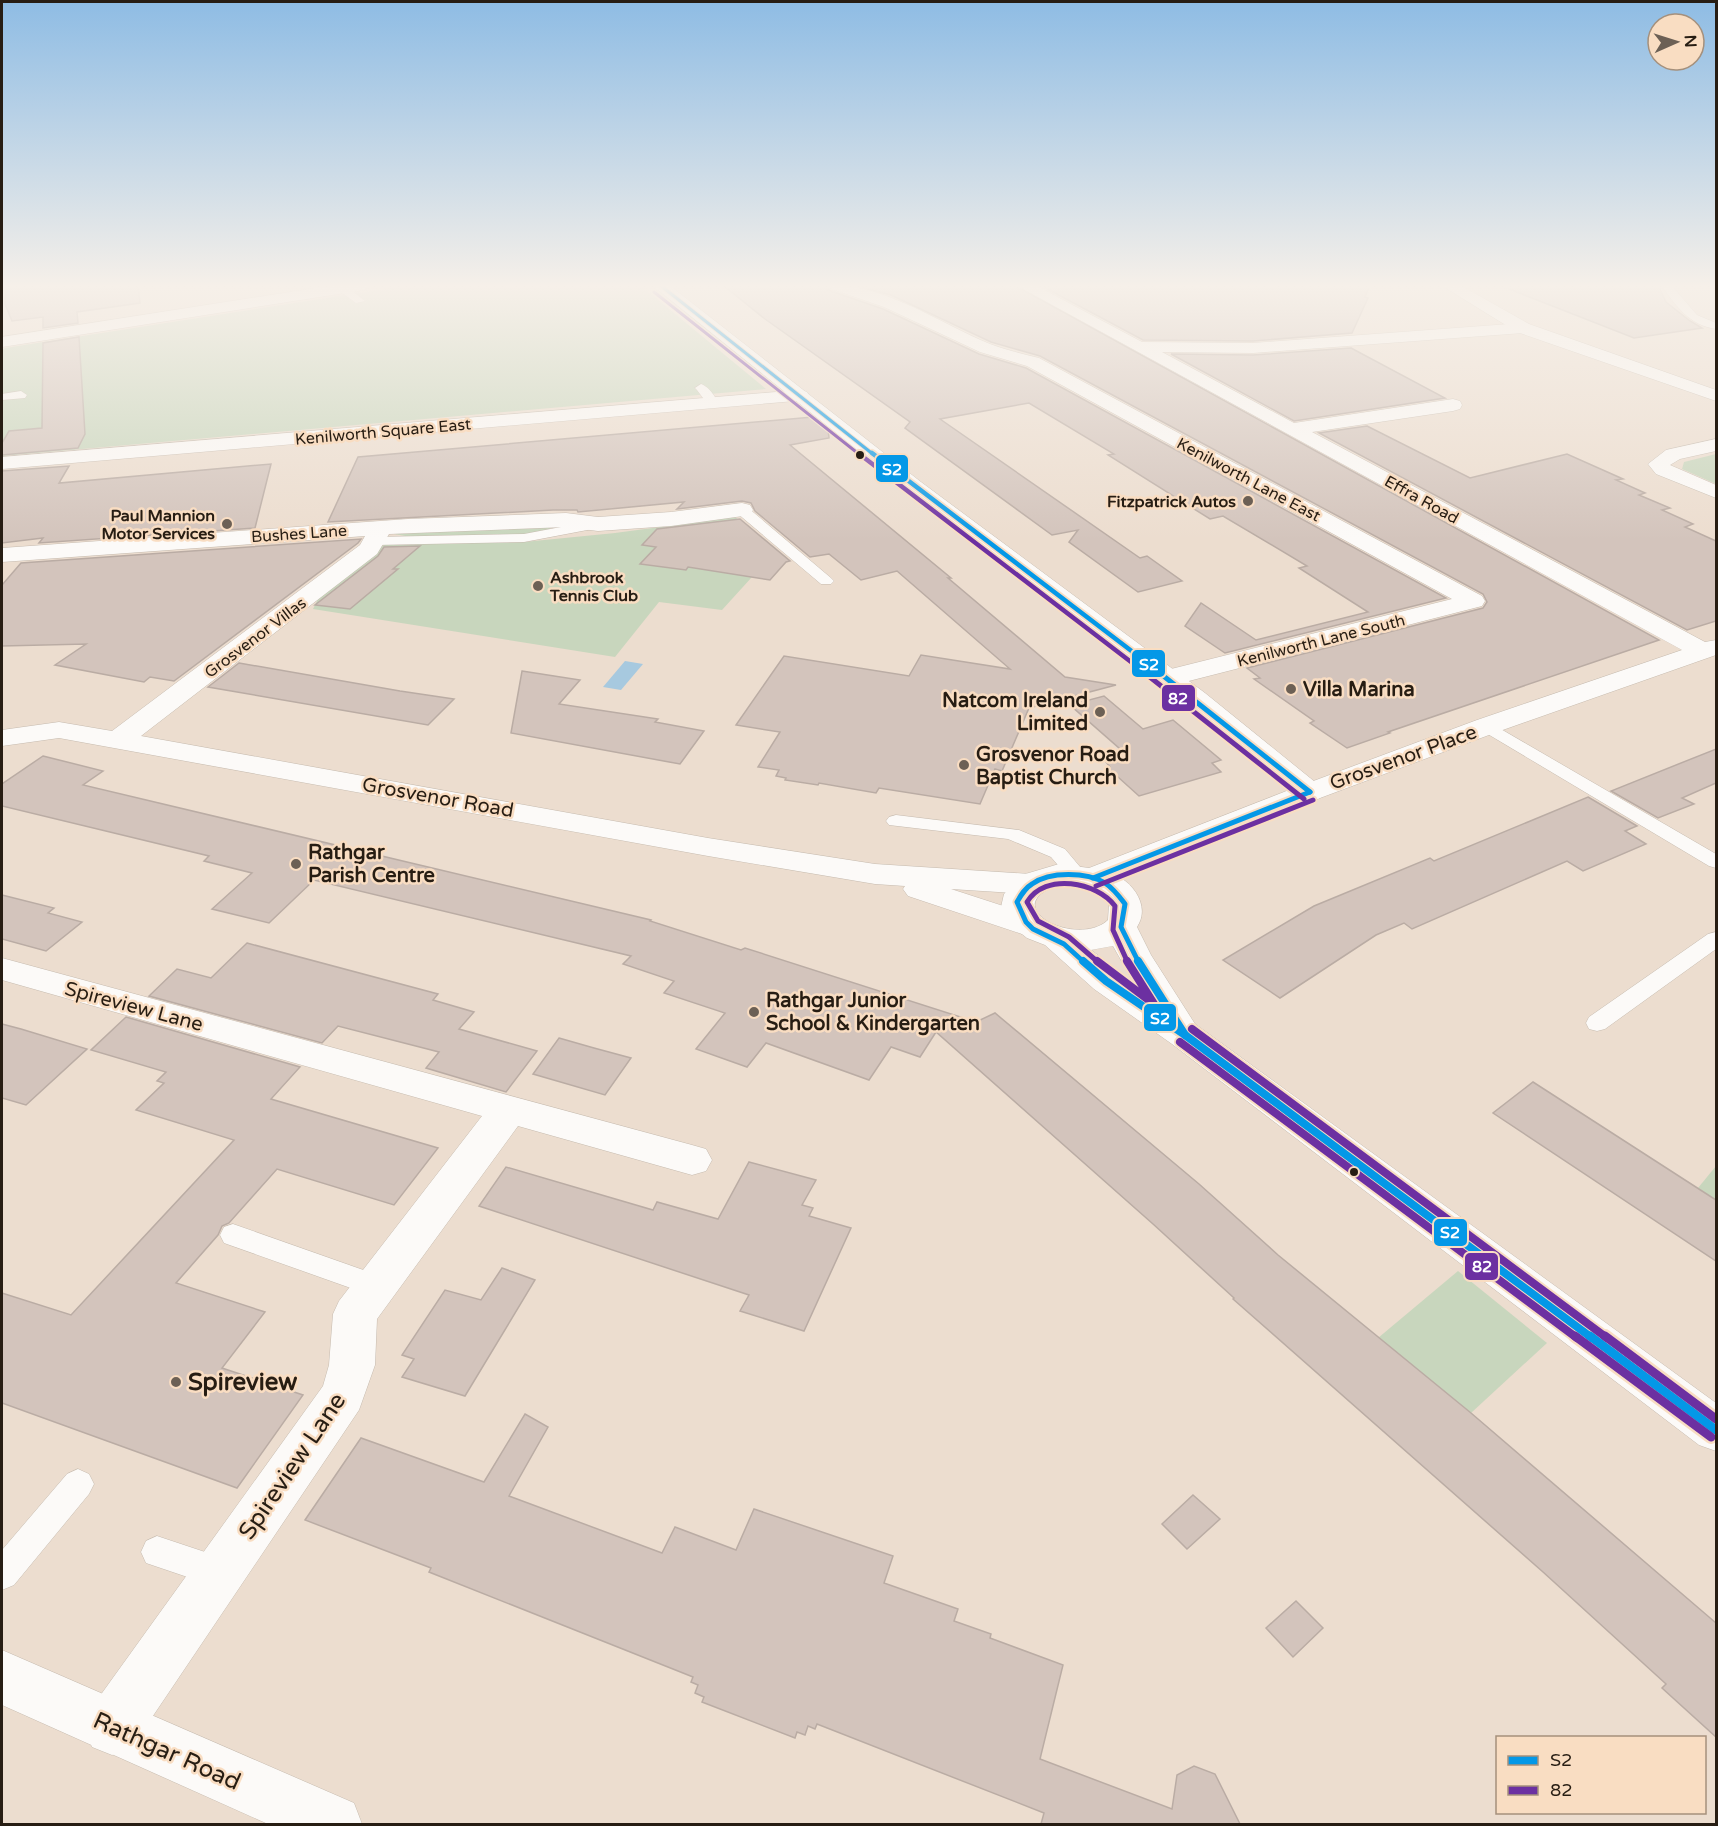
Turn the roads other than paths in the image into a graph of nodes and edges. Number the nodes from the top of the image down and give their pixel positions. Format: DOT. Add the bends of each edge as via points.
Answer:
graph roads {
  1 [pos="767,370"];
  2 [pos="1044,370"];
  3 [pos="1183,370"];
  4 [pos="1643,370"];
  5 [pos="21,395"];
  6 [pos="800,396"];
  7 [pos="1716,396"];
  8 [pos="2,398"];
  9 [pos="1453,405"];
  10 [pos="1293,429"];
  11 [pos="1716,445"];
  12 [pos="2,463"];
  13 [pos="1716,492"];
  14 [pos="742,510"];
  15 [pos="378,535"];
  16 [pos="2,555"];
  17 [pos="826,581"];
  18 [pos="1473,601"];
  19 [pos="1710,649"];
  20 [pos="1168,678"];
  21 [pos="1487,726"];
  22 [pos="2,738"];
  23 [pos="120,739"];
  24 [pos="1310,792"];
  25 [pos="896,821"];
  26 [pos="1716,862"];
  27 [pos="875,874"];
  28 [pos="1085,876"];
  29 [pos="1030,884"];
  30 [pos="1121,927"];
  31 [pos="1043,932"];
  32 [pos="1711,949"];
  33 [pos="2,969"];
  34 [pos="1597,1023"];
  35 [pos="1185,1035"];
  36 [pos="509,1109"];
  37 [pos="692,1160"];
  38 [pos="233,1235"];
  39 [pos="376,1286"];
  40 [pos="1716,1430"];
  41 [pos="78,1484"];
  42 [pos="157,1552"];
  43 [pos="220,1572"];
  44 [pos="2,1574"];
  45 [pos="2,1677"];
  46 [pos="112,1727"];
  47 [pos="333,1824"];
  1 -- 6 [label="street"];
  2 -- 18 [label="street, Kenilworth Lane East"];
  3 -- 10 [label="street, Effra Road"];
  4 -- 7 [label="street"];
  5 -- 8 [label="lane"];
  6 -- 12 [label="street, Kenilworth Square East" via="707,396"];
  6 -- 20 [label="street"];
  9 -- 10 [label="street"];
  10 -- 19 [label="street, Effra Road"];
  11 -- 13 [label="street" via="1673,454 1658,465 1663,471"];
  14 -- 15 [label="street, Bushes Lane" via="671,519 598,524 566,520"];
  14 -- 17 [label="lane, Bushes Lane"];
  15 -- 16 [label="street, Bushes Lane"];
  15 -- 23 [label="street, Grosvenor Villas" via="369,549"];
  18 -- 20 [label="street, Kenilworth Lane South"];
  19 -- 21 [label="street, Grosvenor Place"];
  20 -- 24 [label="street"];
  21 -- 24 [label="street, Grosvenor Place"];
  21 -- 26 [label="lane"];
  22 -- 23 [label="street, Grosvenor Road" via="59,730"];
  23 -- 27 [label="street, Grosvenor Road"];
  24 -- 28 [label="street, Grosvenor Place"];
  25 -- 28 [label="lane" via="1012,834 1058,853"];
  27 -- 29 [label="street, Grosvenor Road"];
  27 -- 31 [label="street, Grosvenor Road"];
  28 -- 29 [label="street" via="1042,877"];
  28 -- 30 [label="street" via="1119,894 1126,905"];
  29 -- 31 [label="street" via="1020,893 1017,903 1020,914"];
  30 -- 31 [label="street" via="1095,941 1076,942"];
  30 -- 35 [label="street, Grosvenor Road" via="1134,955"];
  31 -- 35 [label="street, Grosvenor Road"];
  32 -- 34 [label="lane"];
  33 -- 36 [label="street, Spireview Lane"];
  35 -- 40 [label="street, Grosvenor Road"];
  36 -- 37 [label="street, Spireview Lane"];
  36 -- 39 [label="street, Spireview Lane"];
  38 -- 39 [label="lane"];
  39 -- 43 [label="street, Spireview Lane" via="354,1314 352,1365 343,1395"];
  41 -- 44 [label="lane"];
  42 -- 43 [label="lane"];
  43 -- 46 [label="street, Spireview Lane"];
  45 -- 46 [label="street, Rathgar Road"];
  46 -- 47 [label="street, Rathgar Road"];
}
